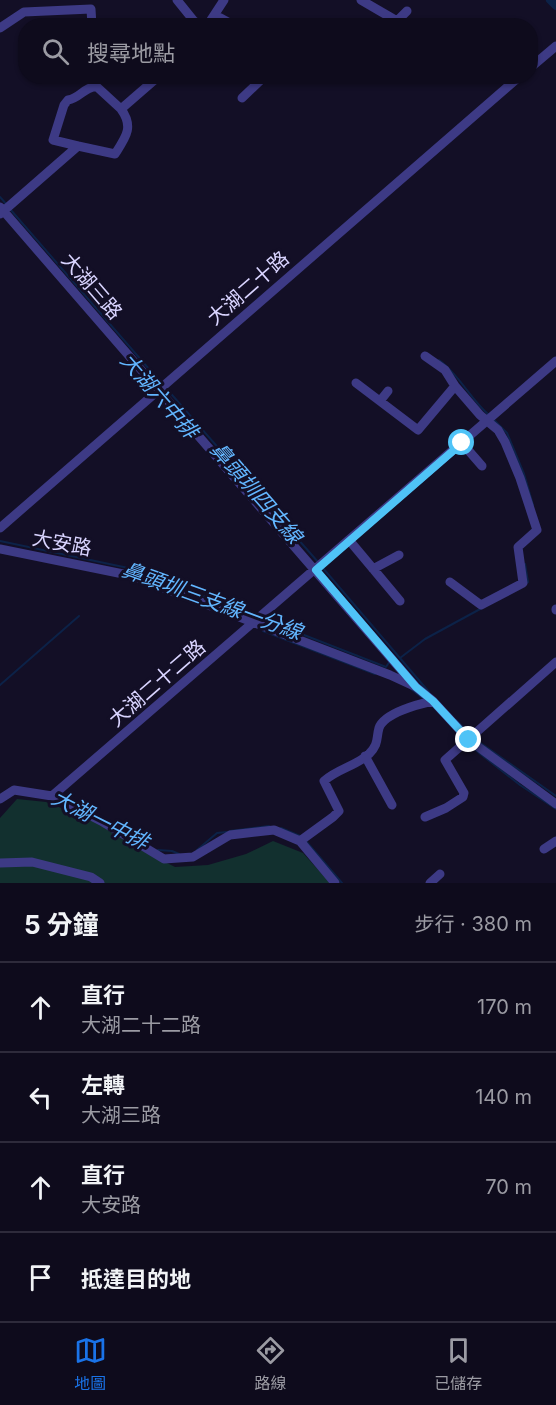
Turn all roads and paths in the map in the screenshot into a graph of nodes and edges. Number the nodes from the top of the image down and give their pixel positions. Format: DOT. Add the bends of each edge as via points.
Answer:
graph roads {
  1 [pos="177,0"];
  2 [pos="224,0"];
  3 [pos="361,0"];
  4 [pos="407,11"];
  5 [pos="214,15"];
  6 [pos="92,18"];
  7 [pos="192,18"];
  8 [pos="212,18"];
  9 [pos="220,18"];
  10 [pos="392,18"];
  11 [pos="400,18"];
  12 [pos="0,28"];
  13 [pos="556,46"];
  14 [pos="538,62"];
  15 [pos="92,84"];
  16 [pos="99,84"];
  17 [pos="150,84"];
  18 [pos="257,84"];
  19 [pos="511,84"];
  20 [pos="242,98"];
  21 [pos="121,110"];
  22 [pos="78,146"];
  23 [pos="1,210"];
  24 [pos="425,356"];
  25 [pos="556,361"];
  26 [pos="356,383"];
  27 [pos="455,386"];
  28 [pos="158,390"];
  29 [pos="388,391"];
  30 [pos="380,401"];
  31 [pos="488,420"];
  32 [pos="462,443"];
  33 [pos="482,466"];
  34 [pos="0,528"];
  35 [pos="349,540"];
  36 [pos="0,549"];
  37 [pos="399,555"];
  38 [pos="373,569"];
  39 [pos="316,570"];
  40 [pos="450,582"];
  41 [pos="400,601"];
  42 [pos="253,624"];
  43 [pos="556,662"];
  44 [pos="416,687"];
  45 [pos="433,701"];
  46 [pos="469,740"];
  47 [pos="366,756"];
  48 [pos="52,796"];
  49 [pos="0,799"];
  50 [pos="556,804"];
  51 [pos="392,805"];
  52 [pos="425,817"];
  53 [pos="300,841"];
  54 [pos="556,842"];
  55 [pos="544,849"];
  56 [pos="0,863"];
  57 [pos="440,874"];
  58 [pos="99,883"];
  59 [pos="335,883"];
  60 [pos="430,883"];
  1 -- 7 [label="street"];
  2 -- 5 [label="street"];
  3 -- 10 [label="street"];
  4 -- 11 [label="street"];
  5 -- 8 [label="street"];
  5 -- 9 [label="street"];
  6 -- 12 [label="street" via="91,9 24,12"];
  13 -- 14 [label="street"];
  15 -- 22 [label="street" via="64,105 53,140"];
  16 -- 21 [label="street"];
  17 -- 21 [label="street"];
  18 -- 20 [label="street"];
  19 -- 28 [label="street, 大湖二十路"];
  21 -- 22 [label="street" via="129,127 115,154"];
  22 -- 23 [label="street"];
  23 -- 28 [label="street, 大湖三路"];
  24 -- 27 [label="street" via="445,370"];
  25 -- 31 [label="street, 大湖二十二路"];
  26 -- 30 [label="street"];
  27 -- 30 [label="street" via="418,429"];
  27 -- 31 [label="street"];
  28 -- 34 [label="street, 大湖二十路"];
  28 -- 39 [label="street, 大湖三路"];
  29 -- 30 [label="street"];
  31 -- 32 [label="street, 大湖二十二路"];
  31 -- 40 [label="street" via="505,442 537,530 518,547 523,583 482,605"];
  32 -- 33 [label="street"];
  32 -- 35 [label="street, 大湖二十二路"];
  35 -- 38 [label="street"];
  35 -- 39 [label="street, 大湖二十二路"];
  36 -- 42 [label="street, 大安路" via="133,576"];
  37 -- 38 [label="street"];
  38 -- 41 [label="street"];
  39 -- 42 [label="street, 大湖二十二路"];
  39 -- 44 [label="street, 大湖三路"];
  42 -- 44 [label="street, 大安路"];
  42 -- 48 [label="street, 大湖二十二路"];
  43 -- 46 [label="street"];
  44 -- 45 [label="street, 大安路"];
  45 -- 46 [label="street, 大安路"];
  45 -- 47 [label="street" via="406,707 382,723 377,743"];
  46 -- 50 [label="street, 大安路"];
  46 -- 52 [label="street" via="445,760 463,797"];
  47 -- 51 [label="street"];
  47 -- 53 [label="street" via="324,781 339,811"];
  48 -- 49 [label="street" via="14,790"];
  48 -- 53 [label="street" via="164,859 193,857 230,835 274,830"];
  53 -- 59 [label="street"];
  54 -- 55 [label="street"];
  56 -- 58 [label="street" via="32,862 91,876"];
  57 -- 60 [label="street"];
}
